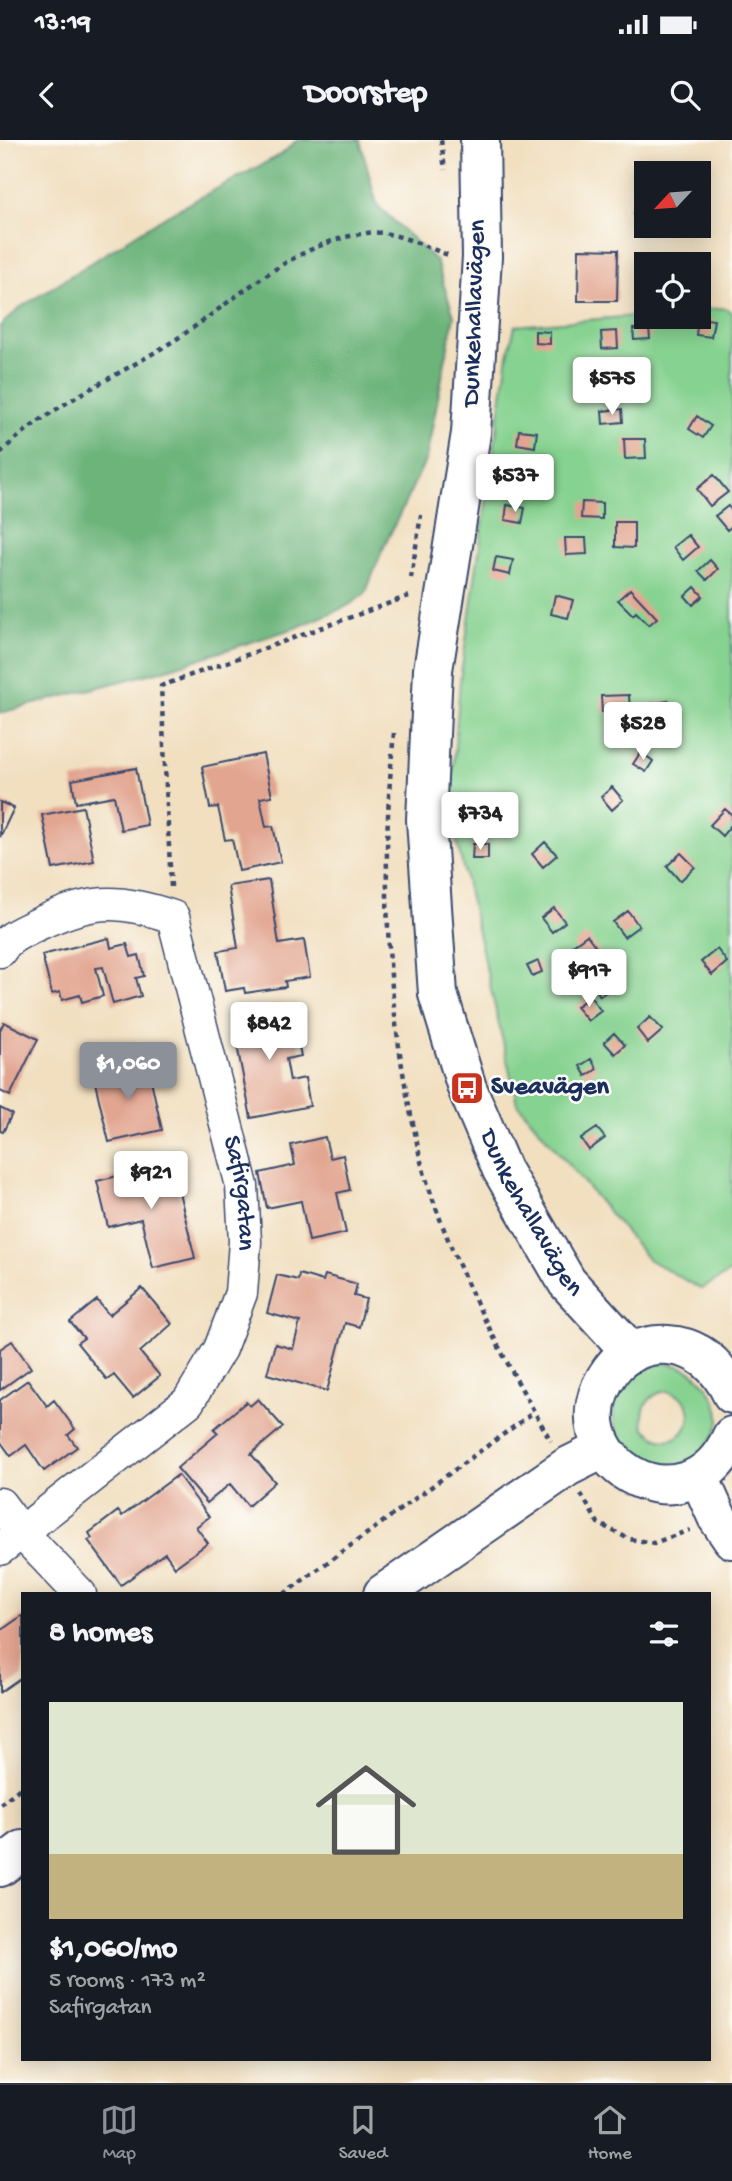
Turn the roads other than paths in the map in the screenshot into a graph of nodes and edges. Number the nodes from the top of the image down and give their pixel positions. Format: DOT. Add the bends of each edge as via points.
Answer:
graph roads {
  1 [pos="480,140"];
  2 [pos="0,951"];
  3 [pos="632,1353"];
  4 [pos="729,1381"];
  5 [pos="732,1436"];
  6 [pos="603,1449"];
  7 [pos="699,1476"];
  8 [pos="0,1504"];
  9 [pos="732,1539"];
  10 [pos="11,1541"];
  11 [pos="77,1592"];
  12 [pos="386,1592"];
  13 [pos="21,1851"];
  14 [pos="0,1867"];
  1 -- 3 [label="street, Dunkehallavägen" via="482,257 471,433 433,670 426,820 438,994 467,1088 502,1170 567,1282"];
  2 -- 10 [label="street, Safirgatan" via="6,940 65,911 103,902 141,906 173,917 242,1186 245,1242 241,1293 220,1349 188,1402"];
  3 -- 4 [label="street" via="663,1344 680,1346 697,1352"];
  3 -- 6 [label="street" via="615,1365 596,1402 595,1426"];
  5 -- 7 [label="street" via="714,1466"];
  6 -- 7 [label="street" via="615,1465 649,1483 675,1484"];
  6 -- 12 [label="street" via="567,1467"];
  7 -- 9 [label="street"];
  8 -- 10 [label="street"];
  10 -- 11 [label="street"];
  13 -- 14 [label="street"];
}
